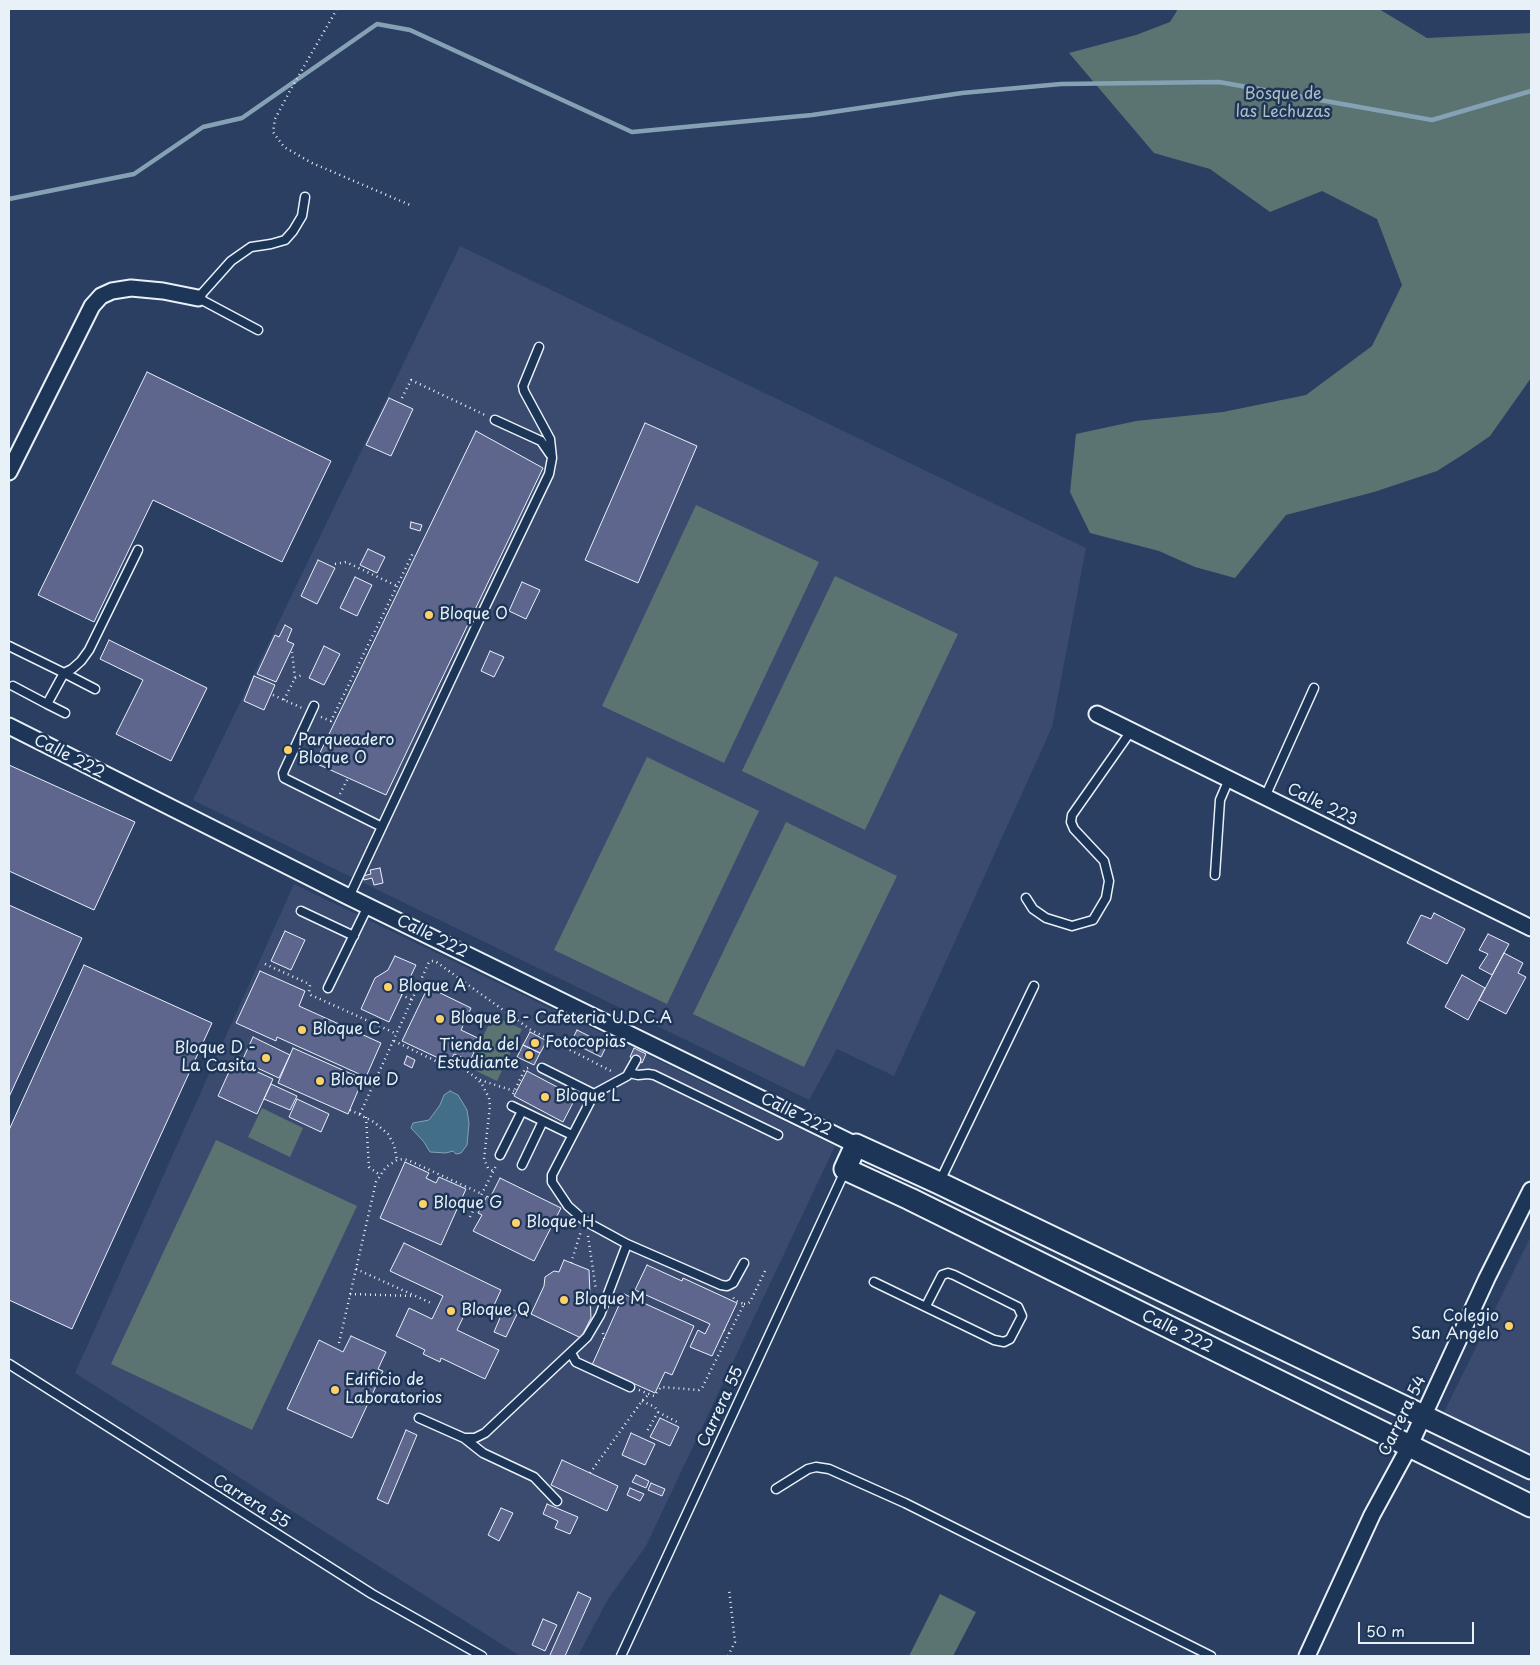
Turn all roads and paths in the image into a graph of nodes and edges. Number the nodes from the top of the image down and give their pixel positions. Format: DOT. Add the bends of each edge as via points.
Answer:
graph roads {
  1 [pos="337,9"];
  2 [pos="306,197"];
  3 [pos="410,205"];
  4 [pos="198,298"];
  5 [pos="258,330"];
  6 [pos="539,347"];
  7 [pos="402,398"];
  8 [pos="495,420"];
  9 [pos="552,458"];
  10 [pos="9,472"];
  11 [pos="138,550"];
  12 [pos="413,553"];
  13 [pos="335,564"];
  14 [pos="397,586"];
  15 [pos="9,646"];
  16 [pos="292,652"];
  17 [pos="64,673"];
  18 [pos="304,674"];
  19 [pos="295,678"];
  20 [pos="13,686"];
  21 [pos="95,688"];
  22 [pos="1314,688"];
  23 [pos="273,695"];
  24 [pos="284,700"];
  25 [pos="48,704"];
  26 [pos="312,709"];
  27 [pos="65,713"];
  28 [pos="1097,714"];
  29 [pos="9,726"];
  30 [pos="1131,731"];
  31 [pos="348,778"];
  32 [pos="1229,779"];
  33 [pos="1265,797"];
  34 [pos="335,804"];
  35 [pos="382,828"];
  36 [pos="1215,875"];
  37 [pos="349,897"];
  38 [pos="1026,898"];
  39 [pos="368,906"];
  40 [pos="301,911"];
  41 [pos="1531,928"];
  42 [pos="354,936"];
  43 [pos="304,975"];
  44 [pos="302,981"];
  45 [pos="1034,986"];
  46 [pos="328,988"];
  47 [pos="401,995"];
  48 [pos="413,1000"];
  49 [pos="394,1041"];
  50 [pos="636,1060"];
  51 [pos="542,1068"];
  52 [pos="627,1075"];
  53 [pos="479,1080"];
  54 [pos="514,1091"];
  55 [pos="594,1094"];
  56 [pos="512,1106"];
  57 [pos="350,1110"];
  58 [pos="522,1111"];
  59 [pos="360,1114"];
  60 [pos="366,1117"];
  61 [pos="543,1121"];
  62 [pos="572,1135"];
  63 [pos="778,1135"];
  64 [pos="856,1145"];
  65 [pos="500,1155"];
  66 [pos="397,1160"];
  67 [pos="522,1165"];
  68 [pos="845,1169"];
  69 [pos="493,1171"];
  70 [pos="380,1175"];
  71 [pos="939,1183"];
  72 [pos="1531,1190"];
  73 [pos="482,1194"];
  74 [pos="470,1217"];
  75 [pos="582,1227"];
  76 [pos="587,1230"];
  77 [pos="627,1244"];
  78 [pos="571,1262"];
  79 [pos="744,1263"];
  80 [pos="356,1269"];
  81 [pos="765,1271"];
  82 [pos="874,1282"];
  83 [pos="727,1286"];
  84 [pos="350,1294"];
  85 [pos="416,1296"];
  86 [pos="431,1303"];
  87 [pos="744,1304"];
  88 [pos="926,1306"];
  89 [pos="600,1315"];
  90 [pos="724,1330"];
  91 [pos="730,1334"];
  92 [pos="604,1339"];
  93 [pos="339,1343"];
  94 [pos="571,1353"];
  95 [pos="9,1364"];
  96 [pos="630,1387"];
  97 [pos="649,1394"];
  98 [pos="642,1401"];
  99 [pos="658,1412"];
  100 [pos="1423,1416"];
  101 [pos="419,1418"];
  102 [pos="680,1423"];
  103 [pos="646,1433"];
  104 [pos="464,1438"];
  105 [pos="1409,1447"];
  106 [pos="1531,1468"];
  107 [pos="590,1473"];
  108 [pos="776,1490"];
  109 [pos="557,1501"];
  110 [pos="1531,1506"];
  111 [pos="729,1589"];
  112 [pos="482,1656"];
  113 [pos="621,1656"];
  114 [pos="728,1656"];
  115 [pos="1211,1656"];
  116 [pos="1307,1656"];
  1 -- 3 [label="path" via="275,119 273,132 284,147 312,163"];
  2 -- 4 [label="lane" via="302,216 285,240 251,247 232,261"];
  4 -- 5 [label="lane"];
  4 -- 10 [label="street" via="163,290 131,288 101,296 92,306"];
  6 -- 9 [label="lane" via="523,386 550,440"];
  7 -- 8 [label="path" via="411,380"];
  8 -- 9 [label="lane" via="541,441"];
  9 -- 35 [label="lane" via="549,474"];
  11 -- 17 [label="lane" via="89,650 81,661"];
  12 -- 14 [label="path"];
  13 -- 14 [label="path" via="346,562"];
  14 -- 26 [label="path" via="331,721"];
  15 -- 17 [label="lane"];
  16 -- 19 [label="path"];
  17 -- 21 [label="lane"];
  17 -- 25 [label="lane"];
  18 -- 19 [label="path"];
  19 -- 24 [label="path"];
  20 -- 25 [label="lane"];
  22 -- 33 [label="lane"];
  23 -- 24 [label="path"];
  24 -- 26 [label="path"];
  25 -- 27 [label="lane"];
  26 -- 34 [label="lane" via="282,776"];
  28 -- 30 [label="street, Calle 223"];
  29 -- 37 [label="street, Calle 222"];
  30 -- 32 [label="street, Calle 223"];
  30 -- 38 [label="lane" via="1072,815 1074,829 1104,861 1109,881 1106,898 1093,920 1072,926 1046,918 1033,909"];
  31 -- 34 [label="path"];
  32 -- 33 [label="street, Calle 223"];
  32 -- 36 [label="lane" via="1220,800"];
  33 -- 41 [label="street, Calle 223"];
  34 -- 35 [label="lane"];
  35 -- 37 [label="lane"];
  37 -- 39 [label="street, Calle 222"];
  39 -- 42 [label="lane"];
  39 -- 64 [label="street, Calle 222" via="643,1047"];
  40 -- 42 [label="lane"];
  42 -- 46 [label="lane"];
  43 -- 44 [label="path"];
  45 -- 71 [label="lane"];
  47 -- 48 [label="path"];
  48 -- 49 [label="path"];
  48 -- 52 [label="path" via="429,962 433,961 531,1030"];
  49 -- 53 [label="path" via="438,1062 459,1067"];
  49 -- 59 [label="path"];
  50 -- 52 [label="lane"];
  51 -- 54 [label="path" via="526,1068"];
  51 -- 55 [label="lane"];
  52 -- 55 [label="lane"];
  52 -- 63 [label="lane" via="654,1075"];
  53 -- 54 [label="path"];
  53 -- 69 [label="path" via="486,1090 490,1106 484,1159"];
  54 -- 56 [label="path" via="510,1100"];
  55 -- 62 [label="lane"];
  56 -- 58 [label="lane"];
  57 -- 59 [label="path"];
  58 -- 61 [label="lane"];
  58 -- 65 [label="lane"];
  59 -- 60 [label="path"];
  60 -- 66 [label="path" via="388,1134"];
  60 -- 70 [label="path" via="369,1167"];
  61 -- 62 [label="lane"];
  61 -- 67 [label="lane"];
  62 -- 77 [label="lane" via="552,1175 552,1182 578,1216"];
  64 -- 68 [label="street"];
  64 -- 71 [label="street, Calle 222"];
  65 -- 69 [label="path"];
  66 -- 70 [label="path" via="386,1166"];
  66 -- 73 [label="path" via="410,1160"];
  68 -- 105 [label="street, Calle 222"];
  68 -- 113 [label="lane, Carrera 55"];
  69 -- 73 [label="path"];
  70 -- 80 [label="path"];
  71 -- 100 [label="street, Calle 222"];
  72 -- 100 [label="street, Carrera 54"];
  73 -- 74 [label="path"];
  75 -- 78 [label="path"];
  76 -- 89 [label="path"];
  77 -- 83 [label="lane"];
  77 -- 89 [label="lane"];
  79 -- 83 [label="lane" via="737,1279"];
  80 -- 84 [label="path"];
  80 -- 85 [label="path"];
  81 -- 87 [label="path" via="750,1302"];
  82 -- 88 [label="lane"];
  83 -- 87 [label="path" via="733,1298"];
  84 -- 85 [label="path"];
  84 -- 93 [label="path"];
  85 -- 86 [label="path"];
  87 -- 91 [label="path"];
  88 -- 88 [label="lane" via="1004,1342 1010,1339 1022,1316 1018,1307 948,1273 942,1275"];
  89 -- 92 [label="path"];
  89 -- 94 [label="lane" via="587,1337"];
  90 -- 91 [label="path"];
  91 -- 97 [label="path" via="702,1388 661,1386 656,1396"];
  94 -- 96 [label="lane" via="576,1362"];
  94 -- 104 [label="lane" via="485,1432 475,1438"];
  95 -- 112 [label="lane, Carrera 55" via="372,1594"];
  96 -- 97 [label="path"];
  97 -- 98 [label="path"];
  98 -- 99 [label="path"];
  98 -- 107 [label="path"];
  99 -- 102 [label="path"];
  99 -- 103 [label="path"];
  100 -- 105 [label="street, Carrera 54"];
  100 -- 106 [label="street, Calle 222"];
  101 -- 104 [label="lane"];
  104 -- 109 [label="lane" via="483,1453 534,1477"];
  105 -- 110 [label="street, Calle 222"];
  105 -- 116 [label="street, Carrera 54" via="1372,1516"];
  108 -- 115 [label="lane" via="808,1469 829,1469 905,1503"];
  111 -- 114 [label="path" via="735,1642"];
}
